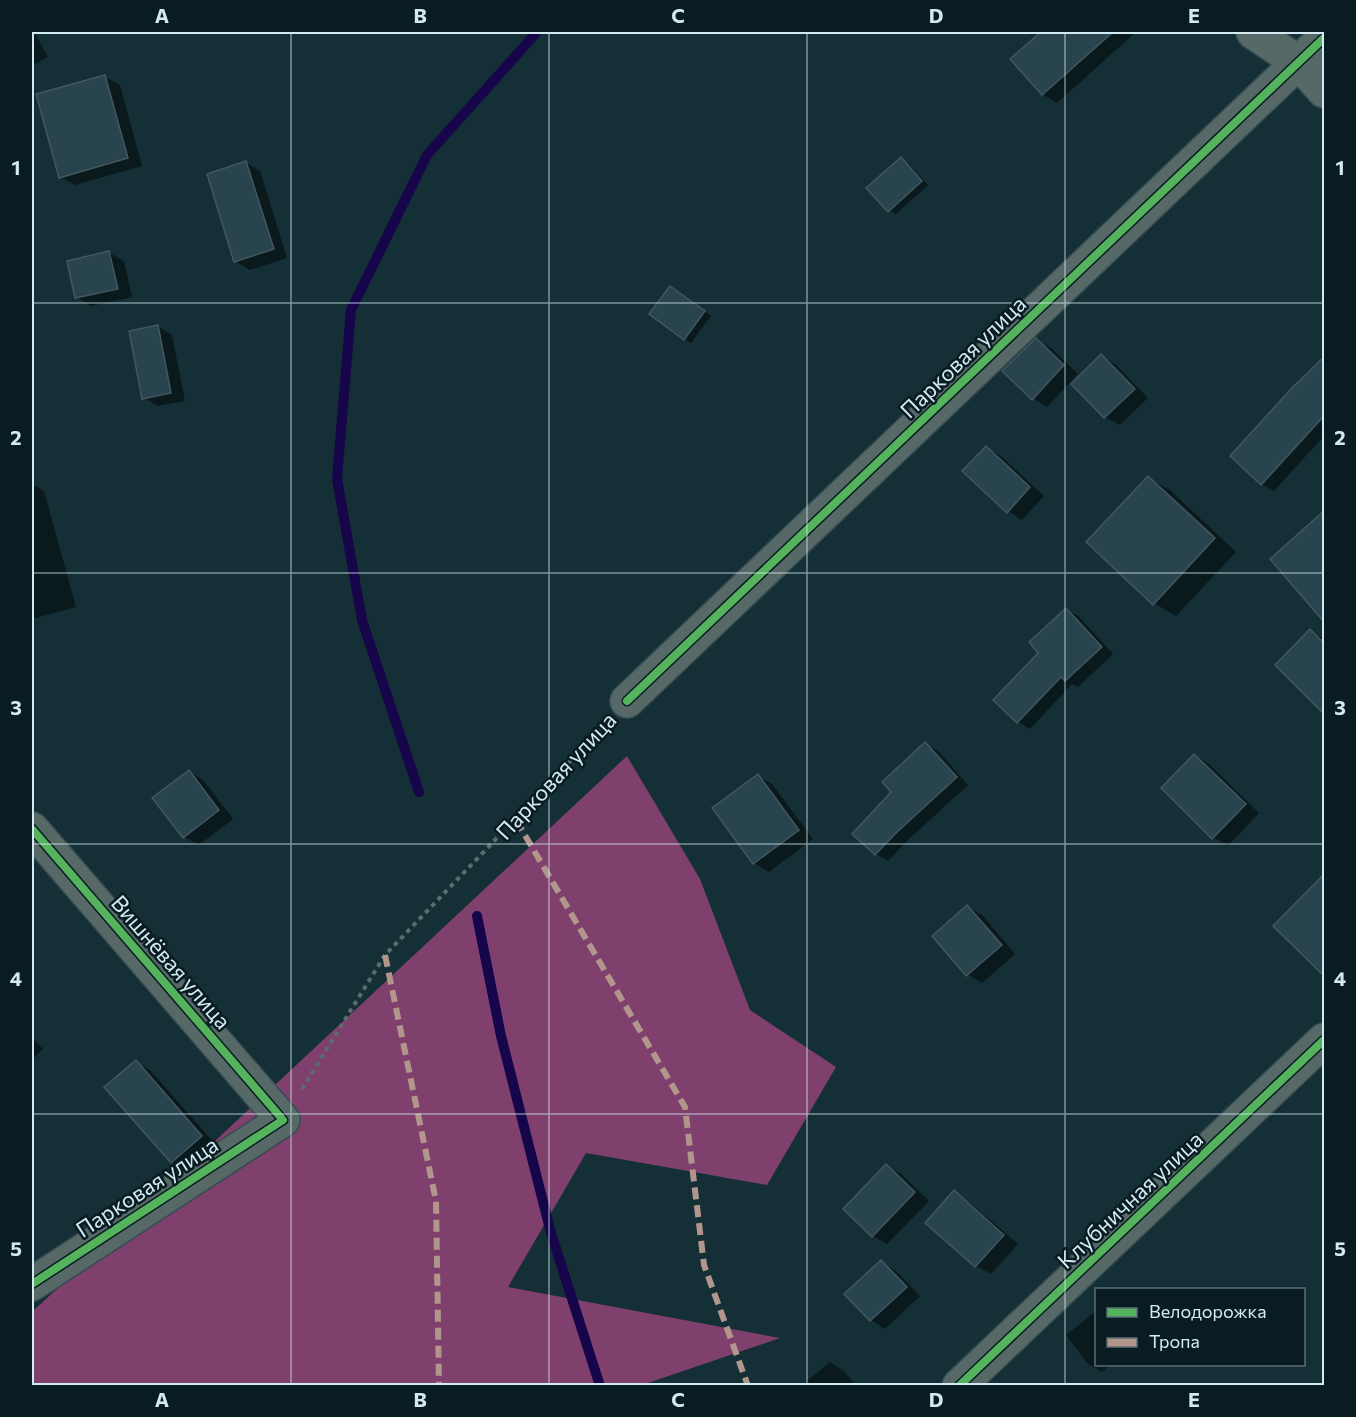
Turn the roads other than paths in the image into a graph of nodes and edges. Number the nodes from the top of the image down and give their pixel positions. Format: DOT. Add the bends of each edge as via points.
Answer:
graph roads {
  1 [pos="1253,32"];
  2 [pos="1324,38"];
  3 [pos="1299,63"];
  4 [pos="1324,91"];
  5 [pos="627,701"];
  6 [pos="32,829"];
  7 [pos="1324,1040"];
  8 [pos="282,1120"];
  9 [pos="32,1284"];
  10 [pos="959,1386"];
  1 -- 3 [label="street"];
  2 -- 3 [label="street, Парковая улица"];
  3 -- 4 [label="street"];
  3 -- 5 [label="street, Парковая улица"];
  6 -- 8 [label="street, Вишнёвая улица"];
  7 -- 10 [label="street, Клубничная улица"];
  8 -- 9 [label="street, Парковая улица"];
}
